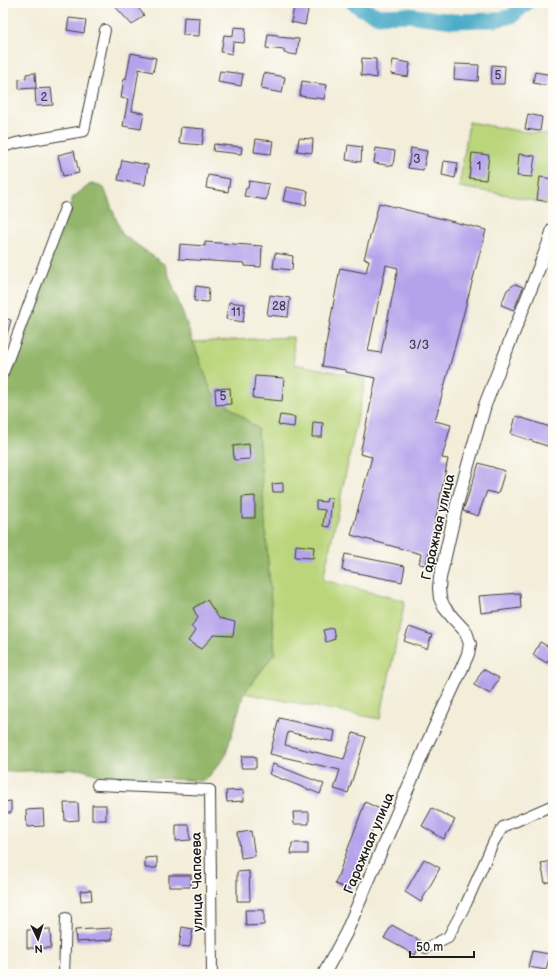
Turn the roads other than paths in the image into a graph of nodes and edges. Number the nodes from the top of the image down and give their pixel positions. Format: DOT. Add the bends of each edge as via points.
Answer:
graph roads {
  1 [pos="105,30"];
  2 [pos="3,147"];
  3 [pos="65,208"];
  4 [pos="553,229"];
  5 [pos="3,373"];
  6 [pos="97,785"];
  7 [pos="553,805"];
  8 [pos="66,918"];
  9 [pos="426,948"];
  10 [pos="64,974"];
  11 [pos="212,974"];
  12 [pos="324,974"];
  1 -- 2 [label="street" via="84,131"];
  3 -- 5 [label="street"];
  4 -- 12 [label="street, Гаражная улица" via="485,405 457,504 440,578 440,598 448,613 466,632 470,644 468,654 345,936"];
  6 -- 11 [label="street, улица Чапаева" via="210,790"];
  7 -- 9 [label="street" via="503,827 448,937"];
  8 -- 10 [label="street"];
}
